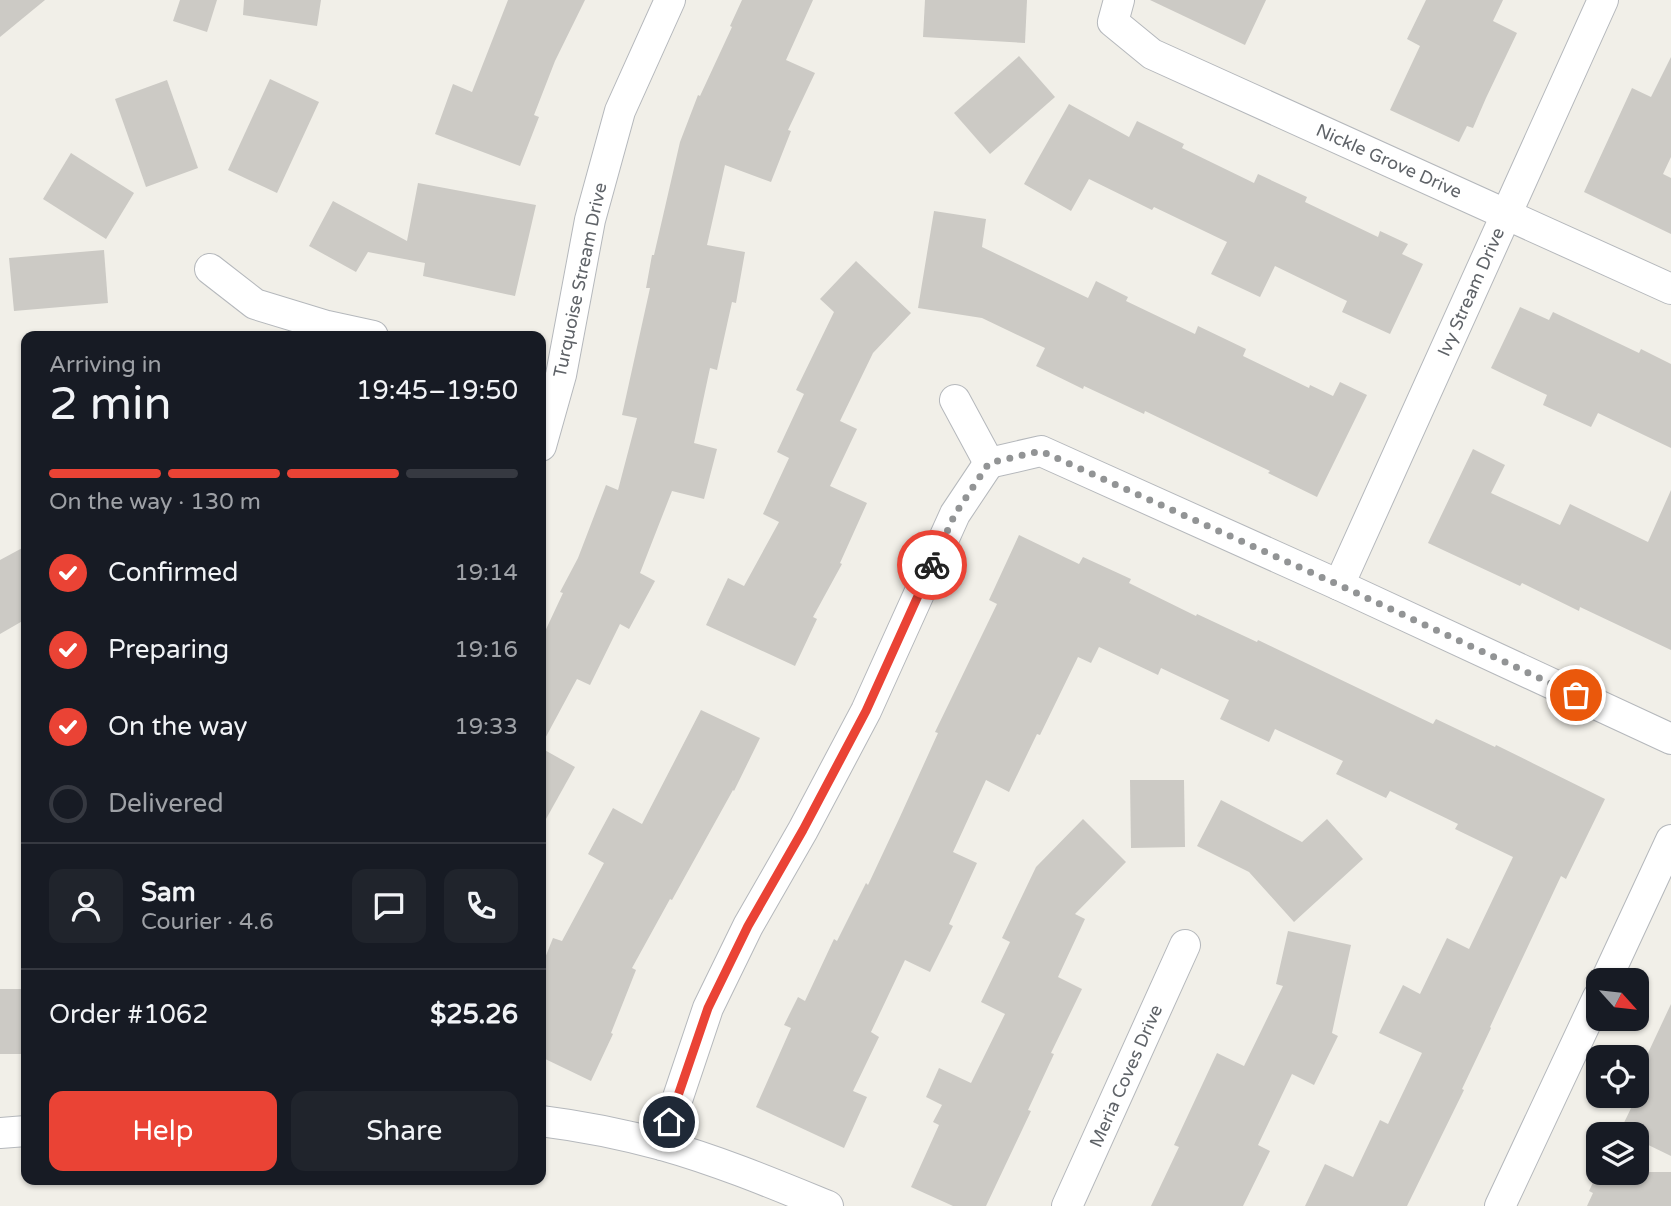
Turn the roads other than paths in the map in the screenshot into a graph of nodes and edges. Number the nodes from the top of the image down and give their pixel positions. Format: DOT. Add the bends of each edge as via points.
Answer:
graph roads {
  1 [pos="670,0"];
  2 [pos="1603,0"];
  3 [pos="1116,11"];
  4 [pos="1506,214"];
  5 [pos="210,269"];
  6 [pos="1671,289"];
  7 [pos="350,331"];
  8 [pos="551,373"];
  9 [pos="955,400"];
  10 [pos="546,410"];
  11 [pos="989,463"];
  12 [pos="1339,585"];
  13 [pos="1671,739"];
  14 [pos="1671,840"];
  15 [pos="1185,945"];
  16 [pos="1611,968"];
  17 [pos="1586,1023"];
  18 [pos="546,1122"];
  19 [pos="21,1131"];
  20 [pos="0,1133"];
  21 [pos="662,1145"];
  22 [pos="828,1206"];
  23 [pos="1067,1206"];
  24 [pos="1500,1206"];
  1 -- 8 [label="street, Turquoise Stream Drive" via="620,111"];
  2 -- 4 [label="street, Ivy Stream Drive"];
  3 -- 4 [label="street, Nickle Grove Drive" via="1152,54"];
  4 -- 6 [label="street, Nickle Grove Drive"];
  4 -- 12 [label="street, Ivy Stream Drive"];
  5 -- 7 [label="street" via="255,304"];
  8 -- 10 [label="street, Turquoise Stream Drive"];
  9 -- 11 [label="street"];
  11 -- 12 [label="street" via="1041,451"];
  11 -- 21 [label="street" via="955,514 866,711 708,1008"];
  12 -- 13 [label="street"];
  14 -- 16 [label="street"];
  15 -- 23 [label="street, Meria Coves Drive"];
  17 -- 24 [label="street"];
  18 -- 21 [label="street"];
  19 -- 20 [label="street"];
  21 -- 22 [label="street"];
}
